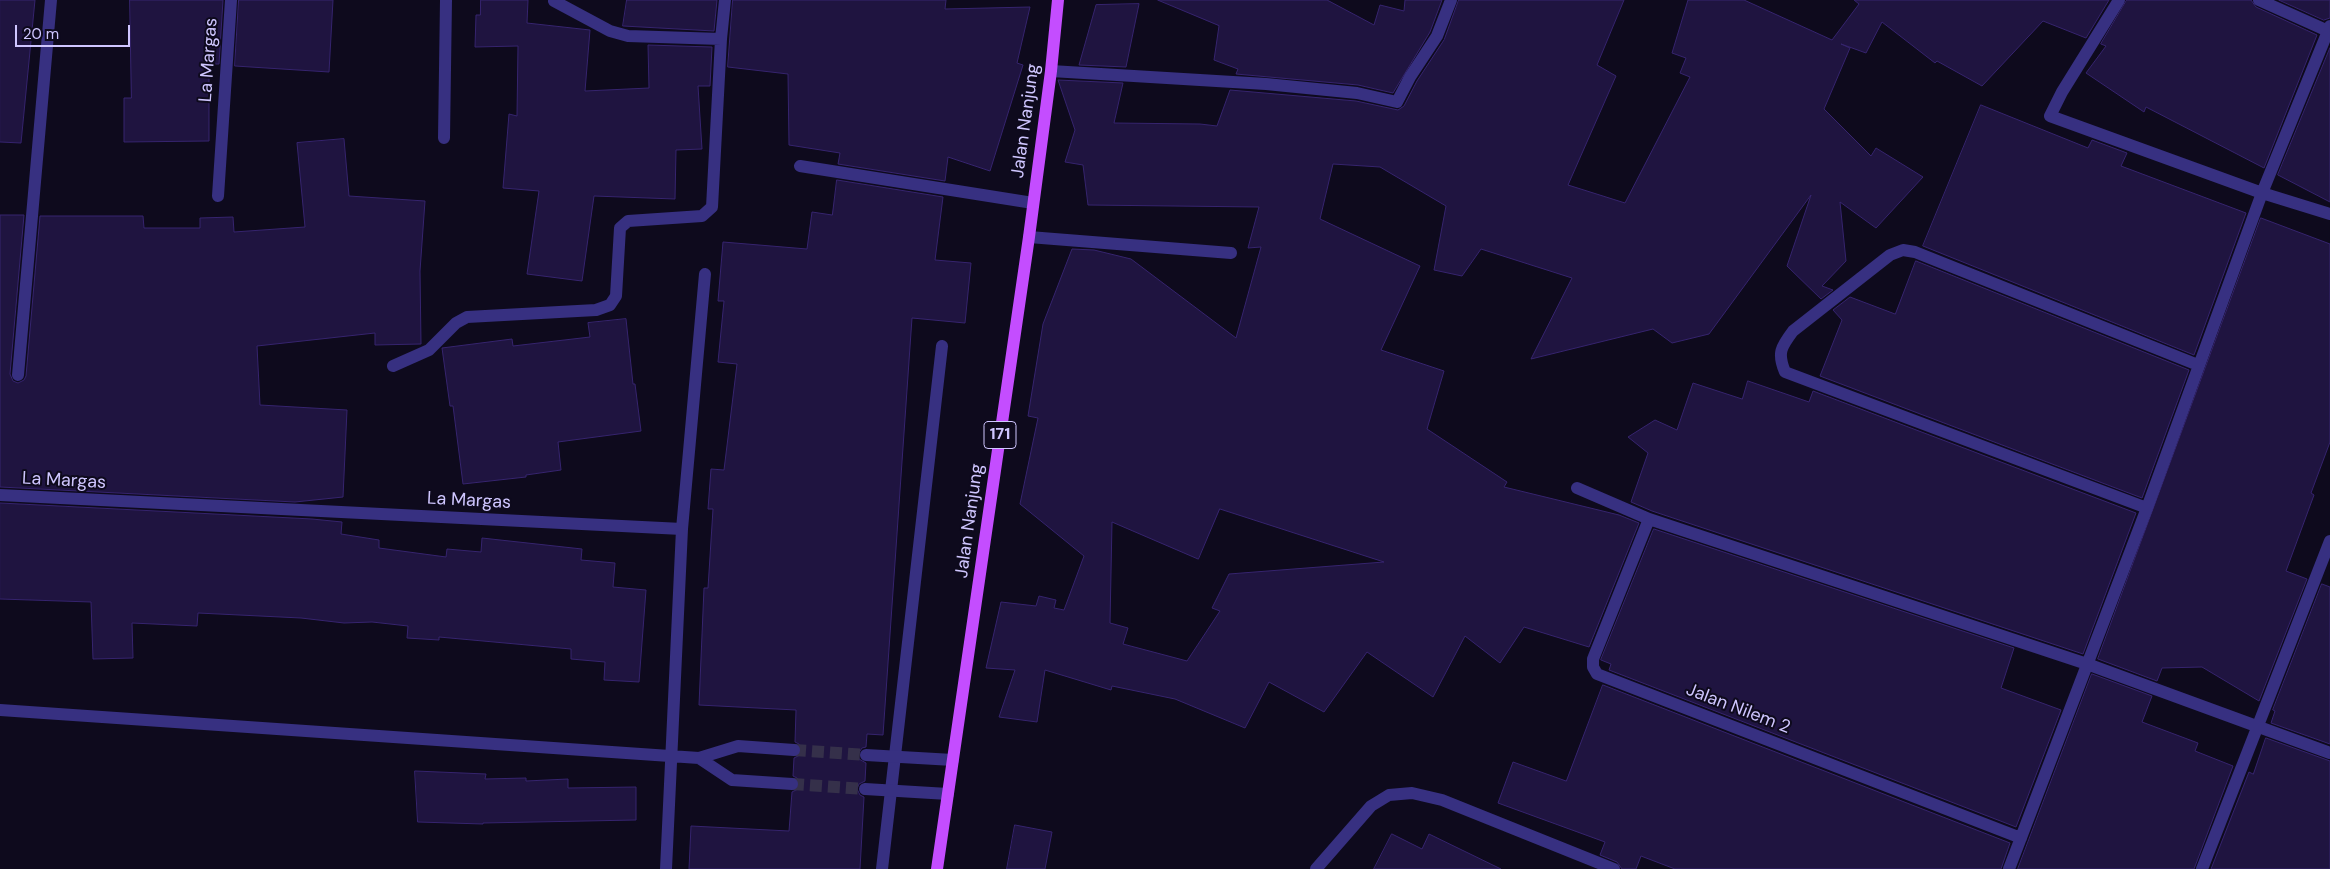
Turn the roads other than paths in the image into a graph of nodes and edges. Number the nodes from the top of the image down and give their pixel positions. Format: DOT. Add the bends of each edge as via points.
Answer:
graph roads {
  1 [pos="51,0"];
  2 [pos="231,0"];
  3 [pos="446,0"];
  4 [pos="725,0"];
  5 [pos="1058,0"];
  6 [pos="1451,0"];
  7 [pos="2119,0"];
  8 [pos="2259,0"];
  9 [pos="554,1"];
  10 [pos="2329,28"];
  11 [pos="721,39"];
  12 [pos="1051,70"];
  13 [pos="444,138"];
  14 [pos="800,166"];
  15 [pos="2262,193"];
  16 [pos="218,196"];
  17 [pos="1033,203"];
  18 [pos="2330,214"];
  19 [pos="1028,237"];
  20 [pos="1231,253"];
  21 [pos="705,274"];
  22 [pos="942,346"];
  23 [pos="2198,365"];
  24 [pos="393,366"];
  25 [pos="18,375"];
  26 [pos="1577,488"];
  27 [pos="0,495"];
  28 [pos="2147,508"];
  29 [pos="1649,519"];
  30 [pos="682,528"];
  31 [pos="2330,541"];
  32 [pos="2326,565"];
  33 [pos="2087,664"];
  34 [pos="0,710"];
  35 [pos="2258,727"];
  36 [pos="794,750"];
  37 [pos="2330,753"];
  38 [pos="866,755"];
  39 [pos="672,756"];
  40 [pos="896,757"];
  41 [pos="699,758"];
  42 [pos="953,760"];
  43 [pos="792,784"];
  44 [pos="865,789"];
  45 [pos="892,790"];
  46 [pos="948,794"];
  47 [pos="2021,838"];
  48 [pos="666,869"];
  49 [pos="882,869"];
  50 [pos="937,869"];
  51 [pos="1316,869"];
  52 [pos="1614,869"];
  53 [pos="2009,869"];
  54 [pos="2202,869"];
  1 -- 25 [label="street"];
  2 -- 16 [label="street, La Margas"];
  3 -- 13 [label="street"];
  4 -- 11 [label="street"];
  5 -- 12 [label="main road, Jalan Nanjung / 171"];
  6 -- 12 [label="street" via="1437,36 1397,102 1357,93 1266,84"];
  7 -- 15 [label="street" via="2050,116"];
  8 -- 10 [label="street"];
  9 -- 11 [label="street" via="610,31 628,36"];
  10 -- 15 [label="street"];
  11 -- 24 [label="street" via="712,207 702,216 628,221 620,228 616,296 610,305 596,310 468,317 456,323 430,350"];
  12 -- 17 [label="main road, Jalan Nanjung / 171"];
  14 -- 17 [label="street"];
  15 -- 18 [label="street"];
  15 -- 23 [label="street"];
  17 -- 19 [label="main road, Jalan Nanjung / 171"];
  19 -- 20 [label="street"];
  19 -- 42 [label="main road, Jalan Nanjung / 171"];
  21 -- 30 [label="street"];
  22 -- 40 [label="street"];
  23 -- 28 [label="street"];
  23 -- 28 [label="street" via="1903,250 1890,256 1793,331 1782,345 1780,359 1785,372"];
  26 -- 29 [label="street"];
  27 -- 30 [label="street, La Margas"];
  28 -- 33 [label="street"];
  29 -- 33 [label="street"];
  29 -- 47 [label="street, Jalan Nilem 2" via="1593,659 1597,674"];
  30 -- 39 [label="street"];
  31 -- 32 [label="street"];
  32 -- 35 [label="street"];
  33 -- 35 [label="street"];
  33 -- 47 [label="street"];
  34 -- 39 [label="street"];
  35 -- 37 [label="street"];
  35 -- 54 [label="street"];
  36 -- 41 [label="street" via="738,746"];
  38 -- 40 [label="street"];
  39 -- 41 [label="street"];
  39 -- 48 [label="street"];
  40 -- 42 [label="street"];
  40 -- 45 [label="street"];
  41 -- 43 [label="street" via="732,780"];
  42 -- 46 [label="main road, Jalan Nanjung / 171"];
  44 -- 45 [label="street"];
  45 -- 46 [label="street"];
  45 -- 49 [label="street"];
  46 -- 50 [label="main road, Jalan Nanjung / 171"];
  47 -- 53 [label="street"];
  51 -- 52 [label="street" via="1371,806 1389,795 1412,793 1442,800"];
}
